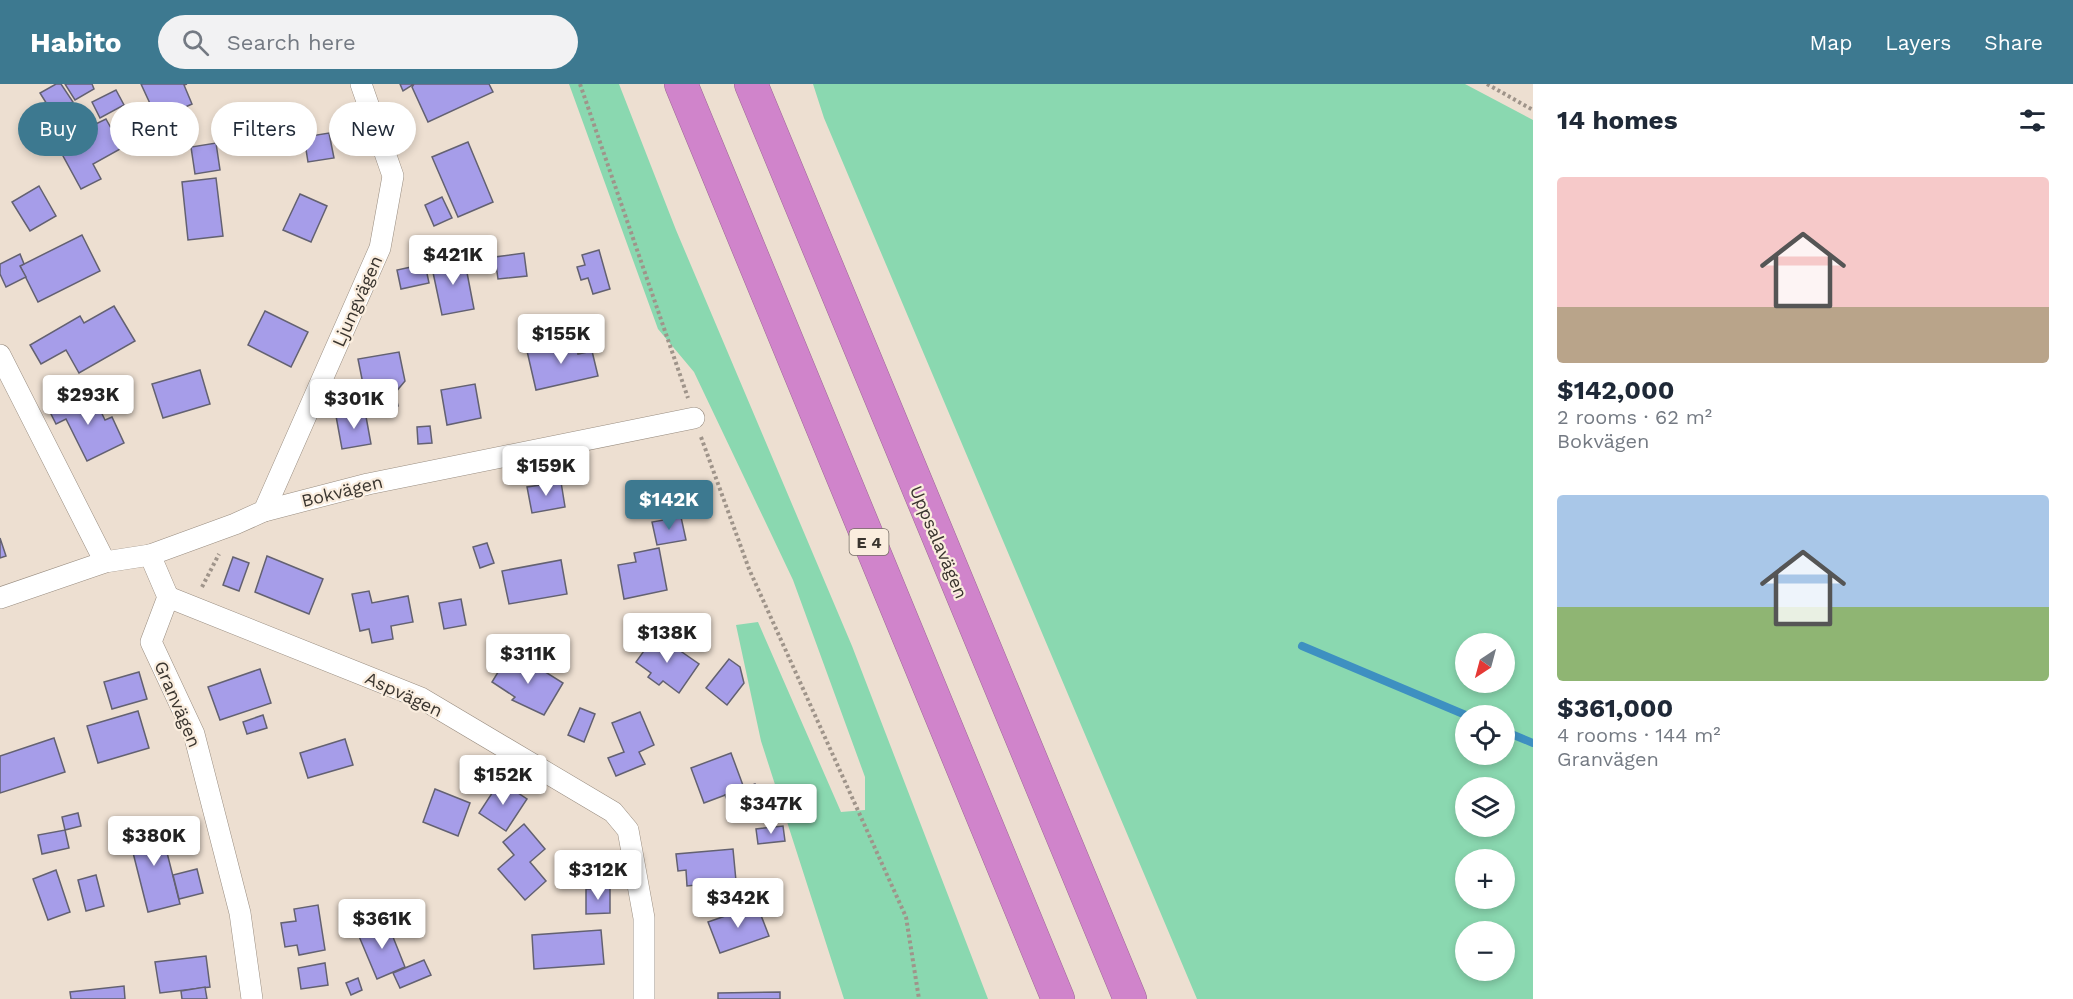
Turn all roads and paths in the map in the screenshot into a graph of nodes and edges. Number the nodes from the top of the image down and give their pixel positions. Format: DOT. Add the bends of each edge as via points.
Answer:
graph roads {
  1 [pos="361,84"];
  2 [pos="580,84"];
  3 [pos="681,84"];
  4 [pos="751,84"];
  5 [pos="1487,84"];
  6 [pos="1533,110"];
  7 [pos="0,355"];
  8 [pos="694,418"];
  9 [pos="264,511"];
  10 [pos="235,524"];
  11 [pos="150,555"];
  12 [pos="105,562"];
  13 [pos="168,597"];
  14 [pos="0,598"];
  15 [pos="192,606"];
  16 [pos="252,999"];
  17 [pos="644,999"];
  18 [pos="919,999"];
  19 [pos="1058,999"];
  20 [pos="1130,999"];
  1 -- 9 [label="street, Ljungvägen" via="393,176 380,248"];
  2 -- 8 [label="path"];
  3 -- 19 [label="highway, E 4"];
  4 -- 20 [label="highway, Uppsalavägen"];
  5 -- 6 [label="path"];
  7 -- 12 [label="street"];
  8 -- 9 [label="street, Bokvägen" via="368,484"];
  8 -- 18 [label="path" via="749,569 906,917"];
  9 -- 10 [label="street, Bokvägen"];
  10 -- 11 [label="street, Bokvägen"];
  10 -- 15 [label="path"];
  11 -- 12 [label="street, Bokvägen"];
  11 -- 13 [label="street"];
  12 -- 14 [label="street, Bokvägen"];
  13 -- 15 [label="street, Aspvägen"];
  13 -- 16 [label="street, Granvägen" via="151,642 194,734 240,913"];
  15 -- 17 [label="street, Aspvägen" via="421,698 613,812 628,830 644,918"];
}
